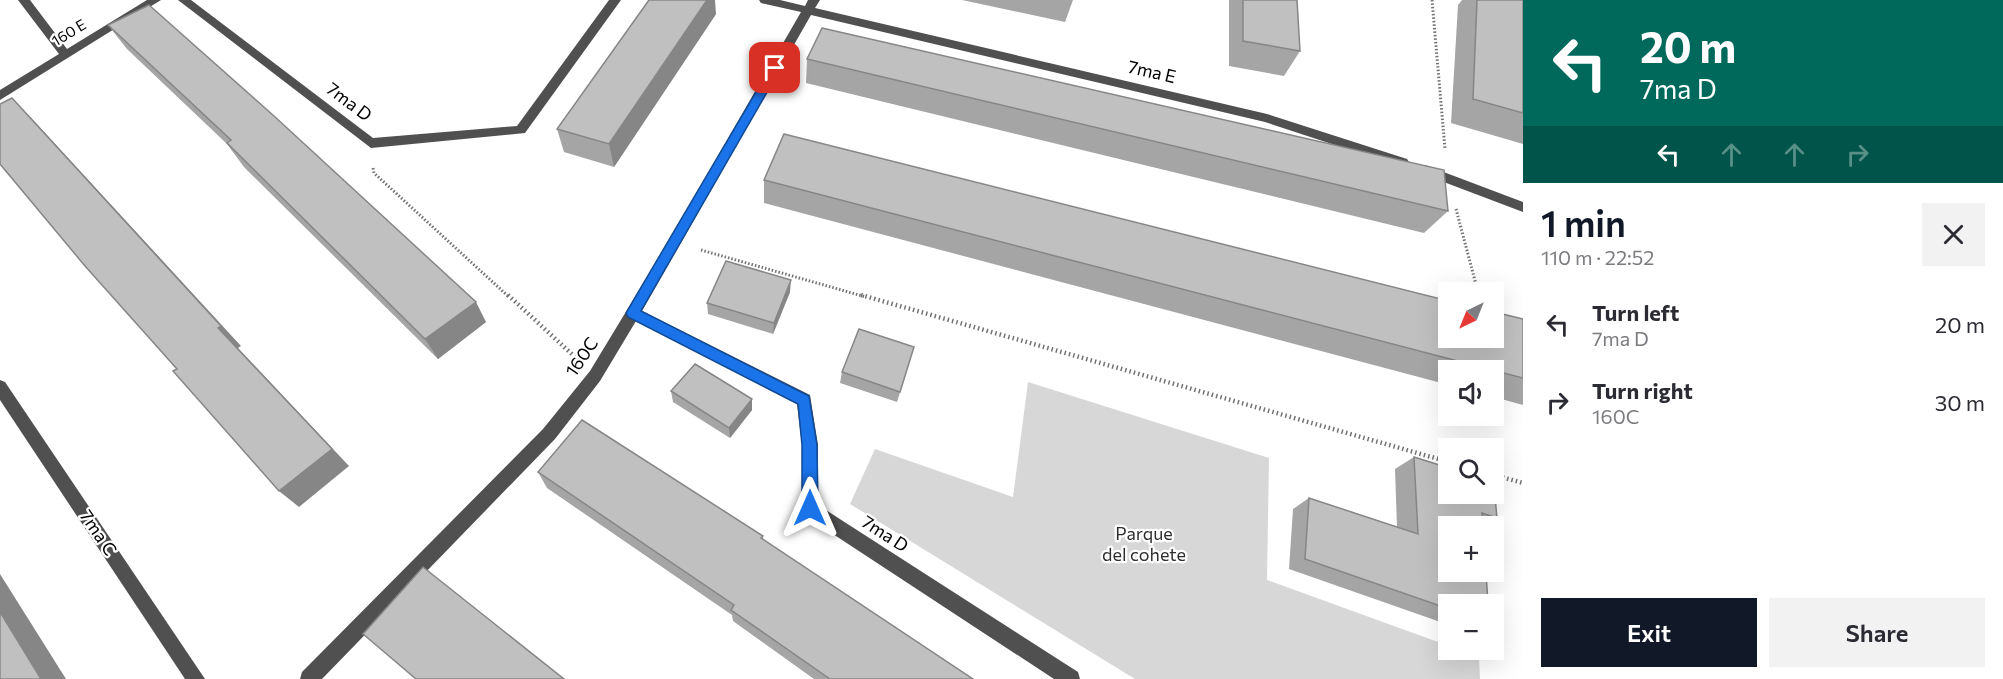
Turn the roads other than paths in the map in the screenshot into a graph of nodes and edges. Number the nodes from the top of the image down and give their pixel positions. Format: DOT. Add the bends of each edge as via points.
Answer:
graph roads {
  1 [pos="24,0"];
  2 [pos="155,0"];
  3 [pos="184,0"];
  4 [pos="615,0"];
  5 [pos="765,0"];
  6 [pos="811,5"];
  7 [pos="65,54"];
  8 [pos="0,96"];
  9 [pos="1523,207"];
  10 [pos="633,313"];
  11 [pos="2,392"];
  12 [pos="196,679"];
  13 [pos="309,679"];
  14 [pos="1071,679"];
  1 -- 7 [label="street"];
  2 -- 7 [label="street, 160 E"];
  3 -- 4 [label="street, 7ma D" via="371,143 521,130"];
  5 -- 6 [label="street, 7ma E"];
  6 -- 9 [label="street, 7ma E" via="1267,118 1448,177"];
  6 -- 10 [label="street, 160C"];
  7 -- 8 [label="street, 160 E"];
  10 -- 13 [label="street, 160C" via="595,376 549,435"];
  10 -- 14 [label="street, 7ma D" via="804,400 810,445 810,508"];
  11 -- 12 [label="street, 7ma C"];
}
